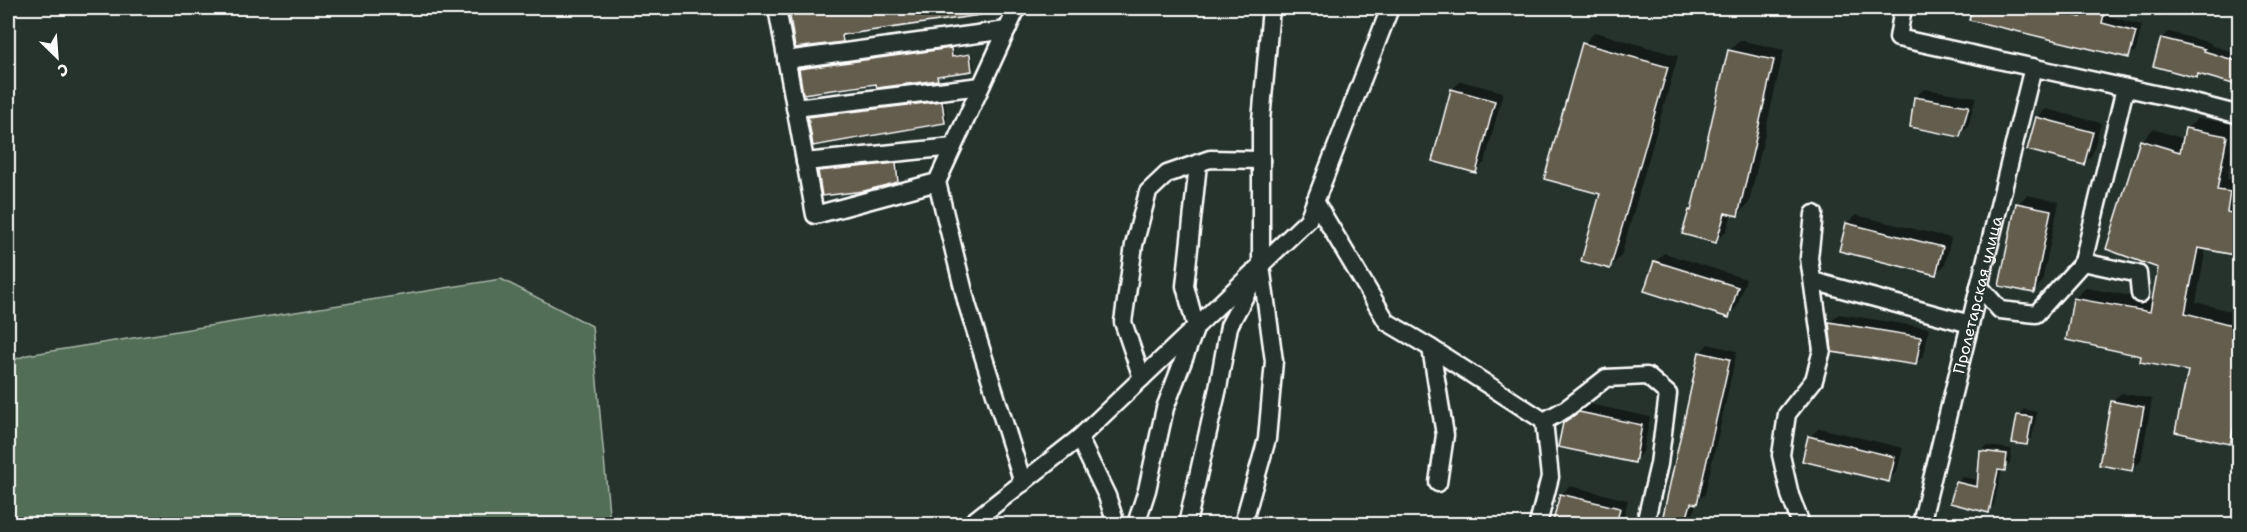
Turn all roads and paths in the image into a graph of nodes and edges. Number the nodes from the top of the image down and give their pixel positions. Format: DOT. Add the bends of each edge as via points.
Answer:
graph roads {
  1 [pos="777,8"];
  2 [pos="1017,8"];
  3 [pos="1271,8"];
  4 [pos="1390,8"];
  5 [pos="1903,8"];
  6 [pos="1007,30"];
  7 [pos="786,60"];
  8 [pos="2033,68"];
  9 [pos="981,86"];
  10 [pos="2125,88"];
  11 [pos="795,108"];
  12 [pos="2240,115"];
  13 [pos="953,147"];
  14 [pos="1261,160"];
  15 [pos="805,162"];
  16 [pos="1198,164"];
  17 [pos="937,182"];
  18 [pos="1316,201"];
  19 [pos="1814,214"];
  20 [pos="2083,262"];
  21 [pos="1261,265"];
  22 [pos="1813,281"];
  23 [pos="1980,286"];
  24 [pos="2140,294"];
  25 [pos="1970,324"];
  26 [pos="1196,327"];
  27 [pos="1431,348"];
  28 [pos="1142,378"];
  29 [pos="1544,421"];
  30 [pos="1079,438"];
  31 [pos="1023,483"];
  32 [pos="1438,483"];
  33 [pos="970,525"];
  34 [pos="1116,525"];
  35 [pos="1136,525"];
  36 [pos="1187,525"];
  37 [pos="1243,525"];
  38 [pos="1538,525"];
  39 [pos="1646,525"];
  40 [pos="1801,525"];
  41 [pos="1921,525"];
  1 -- 7 [label="street"];
  2 -- 6 [label="street"];
  3 -- 14 [label="street"];
  4 -- 18 [label="street"];
  5 -- 8 [label="street" via="1899,38"];
  6 -- 7 [label="street"];
  6 -- 9 [label="street"];
  7 -- 11 [label="street"];
  8 -- 10 [label="street"];
  8 -- 23 [label="street, Пролетарская улица"];
  9 -- 11 [label="street"];
  9 -- 13 [label="street"];
  10 -- 12 [label="street"];
  10 -- 20 [label="street"];
  11 -- 15 [label="street"];
  13 -- 15 [label="street"];
  13 -- 17 [label="street"];
  14 -- 16 [label="street" via="1210,159"];
  14 -- 21 [label="street"];
  15 -- 17 [label="street" via="815,215"];
  16 -- 26 [label="street" via="1185,286"];
  16 -- 28 [label="street" via="1167,174 1148,192 1134,245 1123,322"];
  17 -- 31 [label="street" via="967,304"];
  18 -- 21 [label="street" via="1308,220"];
  18 -- 27 [label="street" via="1387,322"];
  19 -- 22 [label="street" via="1809,258"];
  20 -- 23 [label="street" via="2036,314 2000,310"];
  20 -- 24 [label="street" via="2138,274"];
  21 -- 26 [label="street"];
  21 -- 36 [label="street" via="1229,326"];
  21 -- 37 [label="street" via="1274,361 1267,439"];
  22 -- 25 [label="street"];
  22 -- 40 [label="street" via="1822,350 1814,380 1787,414 1781,455"];
  23 -- 25 [label="street, Пролетарская улица"];
  25 -- 41 [label="street, Пролетарская улица"];
  26 -- 28 [label="street"];
  26 -- 35 [label="street" via="1165,408"];
  27 -- 29 [label="street"];
  27 -- 32 [label="street" via="1444,435"];
  28 -- 30 [label="street"];
  29 -- 38 [label="street" via="1550,477"];
  29 -- 39 [label="street" via="1606,378 1647,376 1668,394"];
  30 -- 31 [label="street"];
  30 -- 34 [label="street" via="1107,496"];
  31 -- 33 [label="street"];
}
